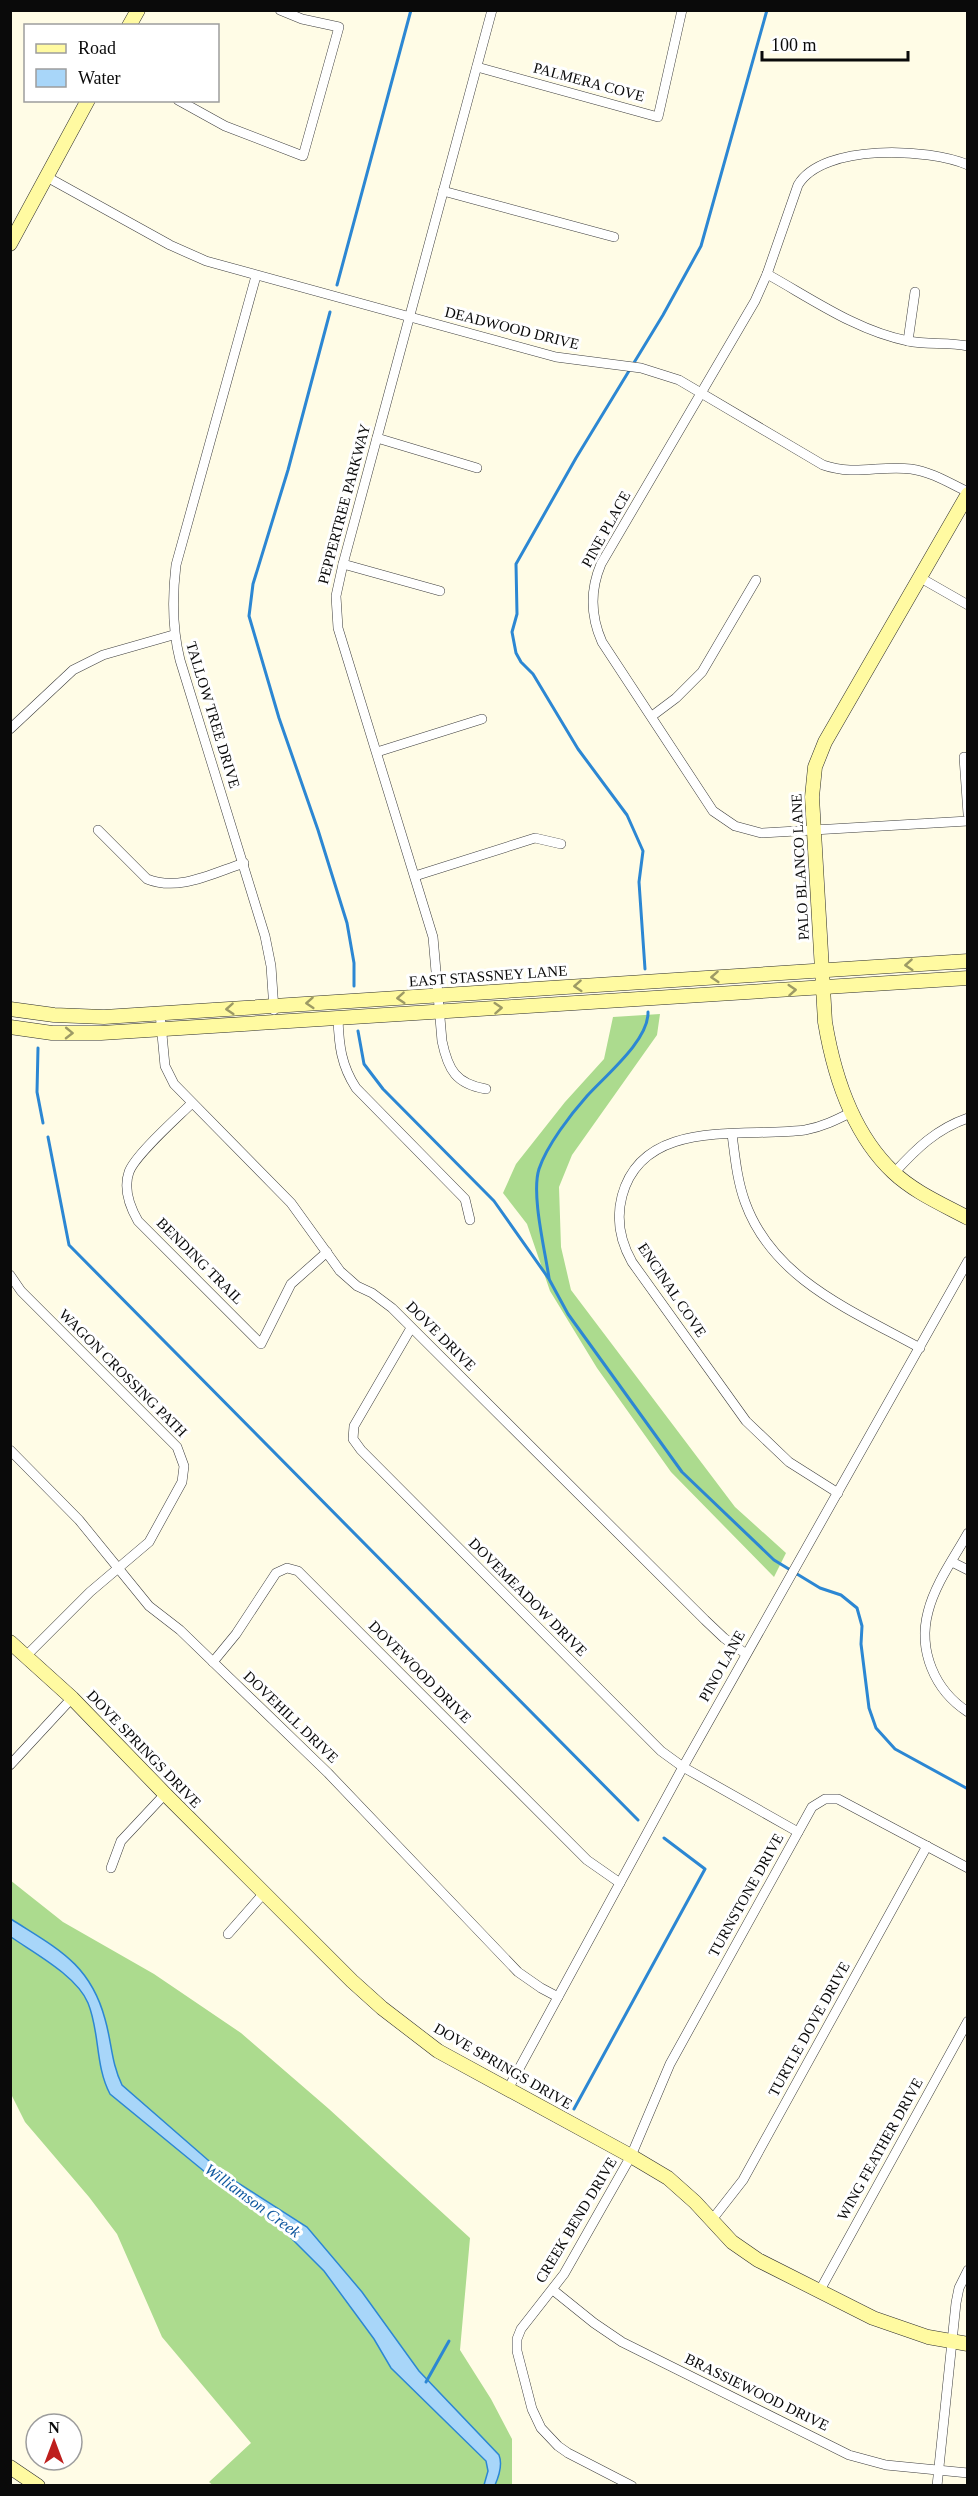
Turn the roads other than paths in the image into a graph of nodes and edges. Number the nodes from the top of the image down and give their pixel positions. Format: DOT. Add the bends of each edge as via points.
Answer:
graph roads {
  1 [pos="138,10"];
  2 [pos="280,10"];
  3 [pos="492,10"];
  4 [pos="682,10"];
  5 [pos="130,24"];
  6 [pos="477,67"];
  7 [pos="87,102"];
  8 [pos="182,102"];
  9 [pos="968,165"];
  10 [pos="47,177"];
  11 [pos="443,191"];
  12 [pos="615,237"];
  13 [pos="10,244"];
  14 [pos="767,274"];
  15 [pos="256,276"];
  16 [pos="915,292"];
  17 [pos="409,317"];
  18 [pos="908,341"];
  19 [pos="968,346"];
  20 [pos="701,393"];
  21 [pos="377,438"];
  22 [pos="477,468"];
  23 [pos="968,493"];
  24 [pos="343,564"];
  25 [pos="920,577"];
  26 [pos="756,580"];
  27 [pos="441,591"];
  28 [pos="968,605"];
  29 [pos="173,635"];
  30 [pos="652,716"];
  31 [pos="482,719"];
  32 [pos="10,729"];
  33 [pos="377,752"];
  34 [pos="964,757"];
  35 [pos="968,814"];
  36 [pos="968,820"];
  37 [pos="98,830"];
  38 [pos="813,830"];
  39 [pos="561,844"];
  40 [pos="244,863"];
  41 [pos="415,876"];
  42 [pos="968,961"];
  43 [pos="822,971"];
  44 [pos="968,978"];
  45 [pos="823,988"];
  46 [pos="438,995"];
  47 [pos="274,1006"];
  48 [pos="10,1009"];
  49 [pos="440,1012"];
  50 [pos="160,1013"];
  51 [pos="343,1018"];
  52 [pos="275,1022"];
  53 [pos="10,1027"];
  54 [pos="160,1030"];
  55 [pos="486,1089"];
  56 [pos="192,1103"];
  57 [pos="852,1112"];
  58 [pos="968,1118"];
  59 [pos="732,1134"];
  60 [pos="894,1173"];
  61 [pos="968,1218"];
  62 [pos="470,1220"];
  63 [pos="327,1252"];
  64 [pos="968,1262"];
  65 [pos="10,1275"];
  66 [pos="411,1328"];
  67 [pos="920,1348"];
  68 [pos="10,1450"];
  69 [pos="838,1493"];
  70 [pos="968,1533"];
  71 [pos="952,1562"];
  72 [pos="119,1569"];
  73 [pos="968,1570"];
  74 [pos="10,1642"];
  75 [pos="746,1654"];
  76 [pos="25,1657"];
  77 [pos="213,1662"];
  78 [pos="72,1698"];
  79 [pos="968,1712"];
  80 [pos="10,1765"];
  81 [pos="683,1767"];
  82 [pos="165,1794"];
  83 [pos="798,1832"];
  84 [pos="927,1846"];
  85 [pos="111,1868"];
  86 [pos="968,1868"];
  87 [pos="620,1883"];
  88 [pos="264,1893"];
  89 [pos="228,1934"];
  90 [pos="558,1997"];
  91 [pos="968,2021"];
  92 [pos="508,2088"];
  93 [pos="631,2156"];
  94 [pos="711,2221"];
  95 [pos="968,2270"];
  96 [pos="553,2290"];
  97 [pos="819,2292"];
  98 [pos="951,2341"];
  99 [pos="968,2344"];
  100 [pos="10,2467"];
  101 [pos="939,2470"];
  102 [pos="968,2473"];
  103 [pos="613,2481"];
  104 [pos="38,2486"];
  105 [pos="632,2486"];
  106 [pos="937,2486"];
  1 -- 5 [label="street"];
  2 -- 8 [label="street" via="339,27 303,156 225,126"];
  3 -- 6 [label="street, PEPPERTREE PARKWAY"];
  4 -- 6 [label="street, PALMERA COVE" via="658,117"];
  6 -- 11 [label="street, PEPPERTREE PARKWAY"];
  7 -- 10 [label="street"];
  9 -- 14 [label="street, PINE PLACE" via="935,155 905,153 848,157 815,167 798,185"];
  10 -- 13 [label="street"];
  10 -- 15 [label="street, DEADWOOD DRIVE" via="170,245"];
  11 -- 12 [label="street"];
  11 -- 17 [label="street, PEPPERTREE PARKWAY"];
  14 -- 18 [label="street" via="858,325"];
  14 -- 20 [label="street, PINE PLACE"];
  15 -- 17 [label="street, DEADWOOD DRIVE"];
  15 -- 29 [label="street, TALLOW TREE DRIVE" via="176,565"];
  16 -- 18 [label="street"];
  17 -- 20 [label="street, DEADWOOD DRIVE" via="556,357 666,375"];
  17 -- 21 [label="street, PEPPERTREE PARKWAY"];
  18 -- 19 [label="street"];
  20 -- 23 [label="street, DEADWOOD DRIVE" via="823,465 845,471 910,469 940,478"];
  20 -- 30 [label="street, PINE PLACE" via="601,564 592,592 593,613 602,642"];
  21 -- 22 [label="street"];
  21 -- 24 [label="street, PEPPERTREE PARKWAY"];
  23 -- 25 [label="street, PALO BLANCO LANE"];
  24 -- 27 [label="street"];
  24 -- 33 [label="street, PEPPERTREE PARKWAY" via="336,596 338,628"];
  25 -- 28 [label="street"];
  25 -- 38 [label="street, PALO BLANCO LANE" via="819,755 813,780"];
  26 -- 30 [label="street" via="702,672"];
  29 -- 32 [label="street" via="103,655 73,670"];
  29 -- 40 [label="street, TALLOW TREE DRIVE"];
  30 -- 38 [label="street, PINE PLACE" via="713,811 724,820 761,833"];
  31 -- 33 [label="street"];
  33 -- 41 [label="street, PEPPERTREE PARKWAY"];
  34 -- 35 [label="street"];
  36 -- 38 [label="street, PINE PLACE"];
  37 -- 40 [label="street" via="147,879 157,883 177,884"];
  38 -- 43 [label="street, PALO BLANCO LANE"];
  39 -- 41 [label="street" via="535,838"];
  40 -- 47 [label="street, TALLOW TREE DRIVE" via="268,951"];
  41 -- 46 [label="street, PEPPERTREE PARKWAY" via="433,937"];
  42 -- 43 [label="street, EAST STASSNEY LANE, one-way"];
  43 -- 45 [label="street, PALO BLANCO LANE"];
  43 -- 46 [label="street, EAST STASSNEY LANE, one-way"];
  44 -- 45 [label="street"];
  49 -- 45 [label="street, one-way"];
  45 -- 57 [label="street, PALO BLANCO LANE" via="830,1050"];
  46 -- 47 [label="street, EAST STASSNEY LANE, one-way"];
  46 -- 49 [label="street, PEPPERTREE PARKWAY"];
  47 -- 50 [label="street, EAST STASSNEY LANE, one-way"];
  47 -- 52 [label="street, TALLOW TREE DRIVE"];
  48 -- 50 [label="street, EAST STASSNEY LANE" via="70,1017"];
  49 -- 51 [label="street"];
  49 -- 55 [label="street, PEPPERTREE PARKWAY" via="443,1048 453,1072 472,1087"];
  50 -- 54 [label="street, DOVE DRIVE"];
  51 -- 52 [label="street"];
  51 -- 62 [label="street" via="340,1054 349,1077 465,1199"];
  52 -- 54 [label="street"];
  53 -- 54 [label="street, one-way" via="67,1033"];
  54 -- 56 [label="street, DOVE DRIVE" via="165,1066 174,1084"];
  56 -- 63 [label="street, DOVE DRIVE" via="291,1203"];
  56 -- 63 [label="street, BENDING TRAIL" via="129,1172 130,1208 138,1221 261,1344 291,1284"];
  57 -- 59 [label="street, ENCINAL COVE" via="814,1128"];
  57 -- 60 [label="street, PALO BLANCO LANE" via="869,1145"];
  58 -- 60 [label="street" via="919,1145"];
  59 -- 67 [label="street" via="745,1202 759,1232 785,1265 823,1294"];
  59 -- 69 [label="street, ENCINAL COVE" via="685,1138 663,1145 646,1157 633,1172 621,1197 622,1242 632,1262 746,1421 789,1462"];
  60 -- 61 [label="street, PALO BLANCO LANE"];
  63 -- 66 [label="street, DOVE DRIVE" via="357,1286 392,1308"];
  64 -- 67 [label="street, PINO LANE"];
  65 -- 72 [label="street, WAGON CROSSING PATH" via="21,1291 177,1447 182,1457 182,1482 168,1510 149,1542"];
  66 -- 75 [label="street, DOVE DRIVE" via="705,1620"];
  66 -- 81 [label="street, DOVEMEADOW DRIVE" via="354,1426 353,1439 661,1751"];
  67 -- 69 [label="street, PINO LANE"];
  68 -- 72 [label="street, DOVEHILL DRIVE" via="79,1520"];
  69 -- 75 [label="street, PINO LANE"];
  70 -- 71 [label="street"];
  71 -- 73 [label="street"];
  71 -- 79 [label="street" via="928,1612 926,1649 943,1690"];
  72 -- 76 [label="street, WAGON CROSSING PATH" via="90,1592"];
  72 -- 77 [label="street, DOVEHILL DRIVE" via="149,1606"];
  74 -- 76 [label="street, DOVE SPRINGS DRIVE"];
  75 -- 81 [label="street, PINO LANE"];
  76 -- 78 [label="street, DOVE SPRINGS DRIVE"];
  77 -- 87 [label="street, DOVEWOOD DRIVE" via="276,1573 287,1568 298,1571 581,1854"];
  77 -- 90 [label="street, DOVEHILL DRIVE" via="328,1773 518,1972"];
  78 -- 80 [label="street"];
  78 -- 82 [label="street, DOVE SPRINGS DRIVE"];
  81 -- 83 [label="street, DOVEMEADOW DRIVE"];
  81 -- 87 [label="street, PINO LANE"];
  82 -- 85 [label="street" via="122,1842"];
  82 -- 88 [label="street, DOVE SPRINGS DRIVE"];
  83 -- 84 [label="street, TURNSTONE DRIVE" via="812,1807 832,1798"];
  83 -- 93 [label="street, TURNSTONE DRIVE" via="670,2064"];
  84 -- 86 [label="street, TURNSTONE DRIVE"];
  84 -- 94 [label="street, TURTLE DOVE DRIVE" via="743,2180"];
  87 -- 90 [label="street, PINO LANE"];
  88 -- 89 [label="street"];
  88 -- 92 [label="street, DOVE SPRINGS DRIVE" via="381,2008 438,2051"];
  90 -- 92 [label="street, PINO LANE"];
  91 -- 97 [label="street, WING FEATHER DRIVE"];
  92 -- 93 [label="street, DOVE SPRINGS DRIVE"];
  93 -- 94 [label="street, DOVE SPRINGS DRIVE" via="682,2190"];
  93 -- 96 [label="street, CREEK BEND DRIVE"];
  94 -- 97 [label="street, DOVE SPRINGS DRIVE" via="745,2252"];
  95 -- 98 [label="street" via="958,2296"];
  96 -- 101 [label="street, BRASSIEWOOD DRIVE" via="622,2342 849,2455 886,2465"];
  96 -- 103 [label="street, CREEK BEND DRIVE" via="517,2339 532,2409 541,2428 558,2446"];
  97 -- 98 [label="street, DOVE SPRINGS DRIVE" via="891,2325"];
  98 -- 99 [label="street, DOVE SPRINGS DRIVE"];
  98 -- 101 [label="street"];
  100 -- 104 [label="street"];
  101 -- 102 [label="street, BRASSIEWOOD DRIVE"];
  101 -- 106 [label="street"];
  103 -- 105 [label="street, CREEK BEND DRIVE"];
}
